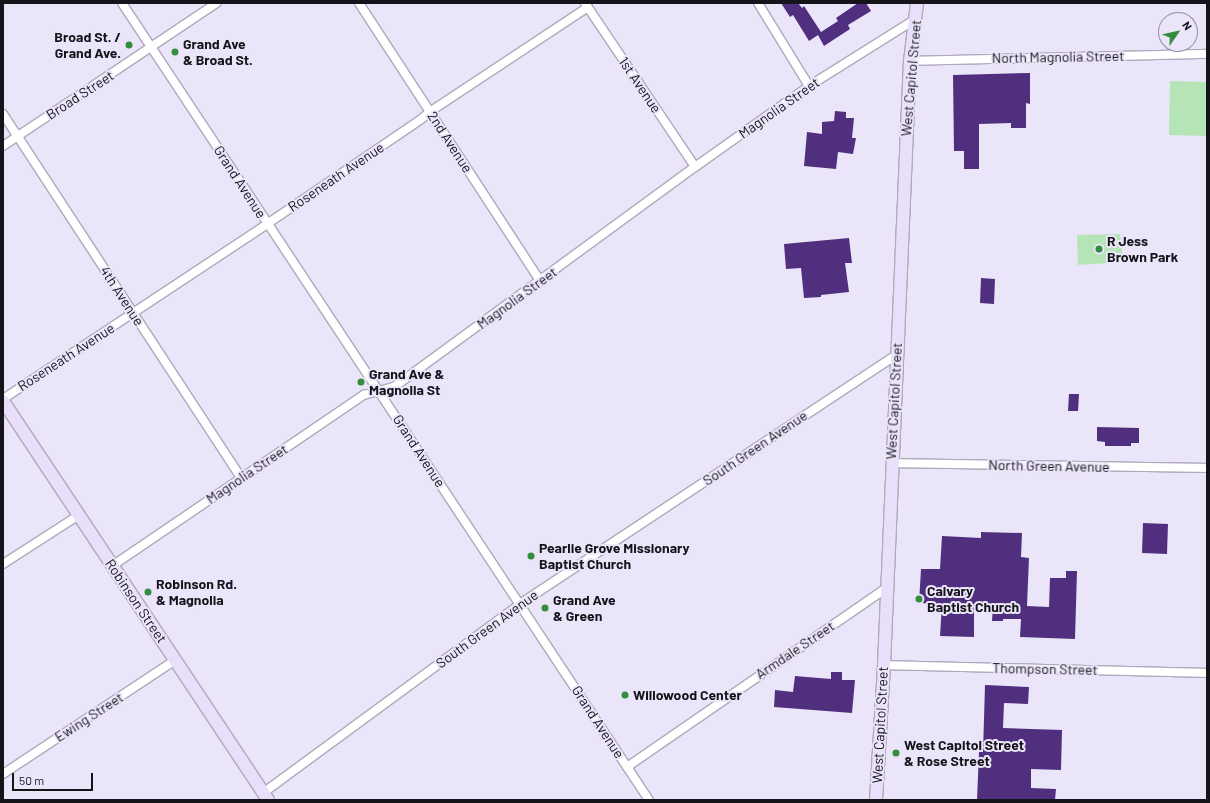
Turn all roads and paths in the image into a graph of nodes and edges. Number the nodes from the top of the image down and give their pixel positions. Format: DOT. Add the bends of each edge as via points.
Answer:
graph roads {
  1 [pos="122,3"];
  2 [pos="217,3"];
  3 [pos="360,3"];
  4 [pos="758,3"];
  5 [pos="917,3"];
  6 [pos="586,5"];
  7 [pos="916,19"];
  8 [pos="152,48"];
  9 [pos="1207,54"];
  10 [pos="910,61"];
  11 [pos="809,86"];
  12 [pos="431,111"];
  13 [pos="3,114"];
  14 [pos="18,136"];
  15 [pos="3,146"];
  16 [pos="695,167"];
  17 [pos="267,224"];
  18 [pos="540,281"];
  19 [pos="132,313"];
  20 [pos="896,354"];
  21 [pos="380,392"];
  22 [pos="3,400"];
  23 [pos="892,463"];
  24 [pos="1207,468"];
  25 [pos="241,478"];
  26 [pos="79,515"];
  27 [pos="3,564"];
  28 [pos="112,566"];
  29 [pos="886,588"];
  30 [pos="520,604"];
  31 [pos="175,660"];
  32 [pos="884,665"];
  33 [pos="1207,673"];
  34 [pos="627,767"];
  35 [pos="3,774"];
  36 [pos="266,796"];
  37 [pos="649,800"];
  38 [pos="876,800"];
  1 -- 8 [label="street, Grand Avenue"];
  2 -- 8 [label="street, Broad Street"];
  3 -- 12 [label="street, 2nd Avenue"];
  4 -- 11 [label="street"];
  5 -- 7 [label="main road, West Capitol Street"];
  6 -- 12 [label="street, Roseneath Avenue"];
  6 -- 16 [label="street, 1st Avenue"];
  7 -- 10 [label="main road, West Capitol Street"];
  7 -- 11 [label="street, Magnolia Street"];
  8 -- 14 [label="street, Broad Street"];
  8 -- 17 [label="street, Grand Avenue"];
  9 -- 10 [label="street, North Magnolia Street"];
  10 -- 20 [label="main road, West Capitol Street"];
  11 -- 16 [label="street, Magnolia Street"];
  12 -- 17 [label="street, Roseneath Avenue"];
  12 -- 18 [label="street, 2nd Avenue"];
  13 -- 14 [label="street, 4th Avenue"];
  14 -- 15 [label="street, Broad Street"];
  14 -- 19 [label="street, 4th Avenue"];
  16 -- 18 [label="street, Magnolia Street"];
  17 -- 19 [label="street, Roseneath Avenue"];
  17 -- 21 [label="street, Grand Avenue"];
  18 -- 21 [label="street, Magnolia Street" via="394,387"];
  19 -- 22 [label="street, Roseneath Avenue"];
  19 -- 25 [label="street, 4th Avenue"];
  20 -- 23 [label="main road, West Capitol Street"];
  20 -- 30 [label="street, South Green Avenue"];
  21 -- 25 [label="street, Magnolia Street" via="364,395"];
  21 -- 30 [label="street, Grand Avenue"];
  22 -- 26 [label="main road, Robinson Street"];
  23 -- 24 [label="street, North Green Avenue"];
  23 -- 29 [label="main road, West Capitol Street"];
  25 -- 28 [label="street, Magnolia Street"];
  26 -- 27 [label="street"];
  26 -- 28 [label="main road, Robinson Street"];
  28 -- 31 [label="main road, Robinson Street"];
  29 -- 32 [label="main road, West Capitol Street"];
  29 -- 34 [label="street, Armdale Street"];
  30 -- 34 [label="street, Grand Avenue"];
  30 -- 36 [label="street, South Green Avenue"];
  31 -- 35 [label="street, Ewing Street"];
  31 -- 36 [label="main road, Robinson Street"];
  32 -- 33 [label="street, Thompson Street"];
  32 -- 38 [label="main road, West Capitol Street"];
  34 -- 37 [label="street, Grand Avenue"];
}
